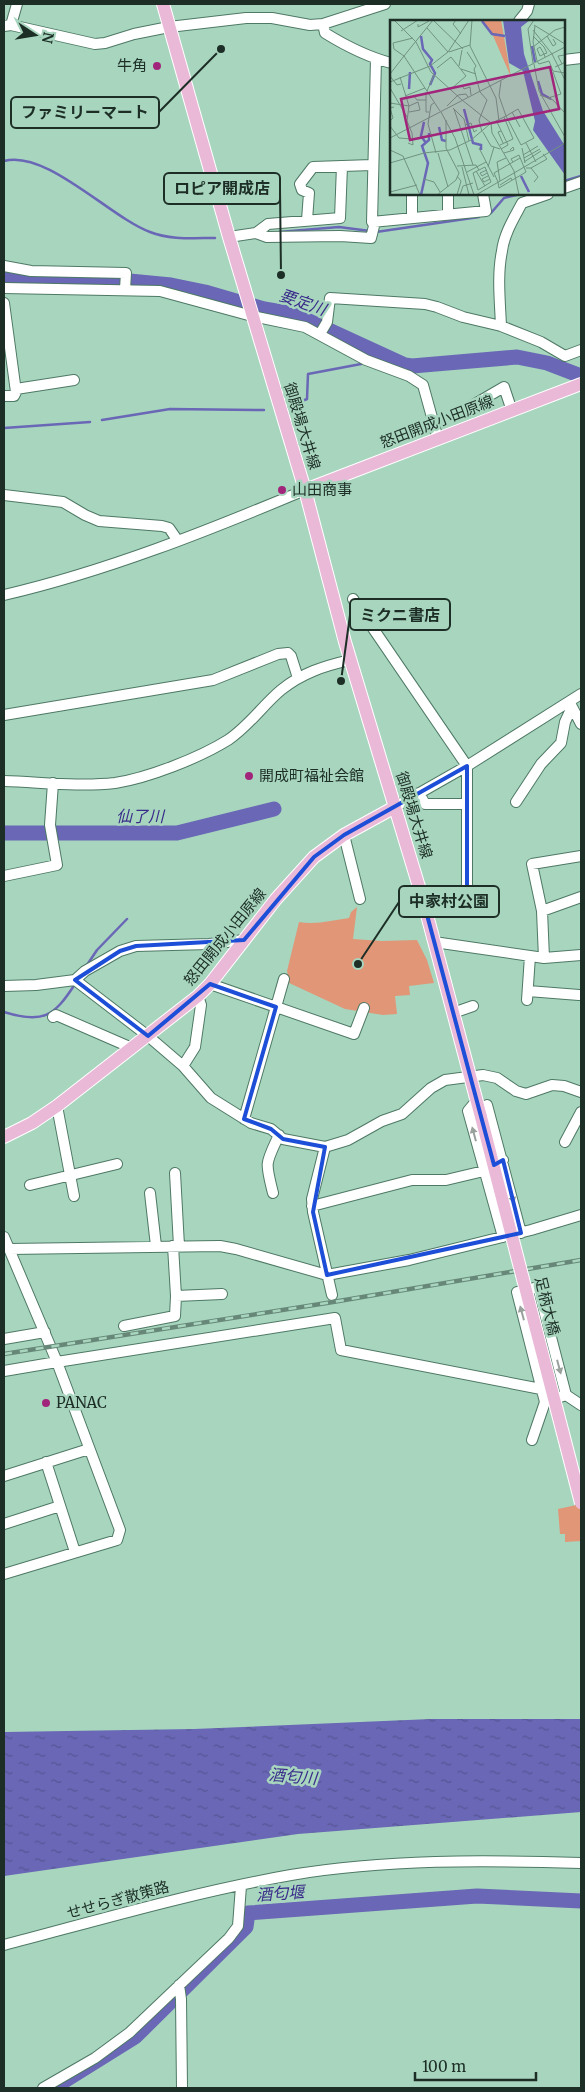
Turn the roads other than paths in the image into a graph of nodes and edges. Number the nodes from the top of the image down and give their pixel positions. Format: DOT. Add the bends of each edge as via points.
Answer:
graph roads {
  1 [pos="17,4"];
  2 [pos="162,4"];
  3 [pos="385,4"];
  4 [pos="529,4"];
  5 [pos="370,6"];
  6 [pos="520,20"];
  7 [pos="323,24"];
  8 [pos="7,26"];
  9 [pos="169,27"];
  10 [pos="581,58"];
  11 [pos="376,59"];
  12 [pos="565,60"];
  13 [pos="390,63"];
  14 [pos="342,166"];
  15 [pos="372,166"];
  16 [pos="581,182"];
  17 [pos="565,188"];
  18 [pos="412,195"];
  19 [pos="448,195"];
  20 [pos="483,195"];
  21 [pos="545,195"];
  22 [pos="448,214"];
  23 [pos="412,218"];
  24 [pos="308,220"];
  25 [pos="375,222"];
  26 [pos="256,233"];
  27 [pos="229,237"];
  28 [pos="4,266"];
  29 [pos="4,288"];
  30 [pos="125,288"];
  31 [pos="4,303"];
  32 [pos="252,314"];
  33 [pos="502,326"];
  34 [pos="323,329"];
  35 [pos="581,350"];
  36 [pos="74,380"];
  37 [pos="581,384"];
  38 [pos="16,389"];
  39 [pos="4,396"];
  40 [pos="468,408"];
  41 [pos="512,411"];
  42 [pos="438,438"];
  43 [pos="305,490"];
  44 [pos="4,495"];
  45 [pos="178,541"];
  46 [pos="4,596"];
  47 [pos="354,599"];
  48 [pos="350,660"];
  49 [pos="298,678"];
  50 [pos="581,694"];
  51 [pos="571,704"];
  52 [pos="4,715"];
  53 [pos="581,724"];
  54 [pos="467,766"];
  55 [pos="4,781"];
  56 [pos="53,783"];
  57 [pos="419,793"];
  58 [pos="516,802"];
  59 [pos="466,804"];
  60 [pos="395,807"];
  61 [pos="344,835"];
  62 [pos="581,856"];
  63 [pos="4,876"];
  64 [pos="581,897"];
  65 [pos="360,899"];
  66 [pos="423,900"];
  67 [pos="542,911"];
  68 [pos="244,940"];
  69 [pos="434,942"];
  70 [pos="581,955"];
  71 [pos="530,956"];
  72 [pos="544,958"];
  73 [pos="284,979"];
  74 [pos="75,980"];
  75 [pos="210,984"];
  76 [pos="4,986"];
  77 [pos="579,995"];
  78 [pos="198,996"];
  79 [pos="473,1006"];
  80 [pos="276,1007"];
  81 [pos="364,1008"];
  82 [pos="453,1013"];
  83 [pos="53,1017"];
  84 [pos="148,1036"];
  85 [pos="132,1048"];
  86 [pos="183,1066"];
  87 [pos="471,1076"];
  88 [pos="581,1092"];
  89 [pos="482,1102"];
  90 [pos="57,1106"];
  91 [pos="581,1112"];
  92 [pos="482,1117"];
  93 [pos="244,1119"];
  94 [pos="278,1135"];
  95 [pos="4,1137"];
  96 [pos="565,1142"];
  97 [pos="325,1147"];
  98 [pos="503,1160"];
  99 [pos="117,1164"];
  100 [pos="484,1171"];
  101 [pos="175,1173"];
  102 [pos="70,1175"];
  103 [pos="30,1185"];
  104 [pos="150,1193"];
  105 [pos="273,1193"];
  106 [pos="74,1196"];
  107 [pos="312,1206"];
  108 [pos="581,1215"];
  109 [pos="522,1232"];
  110 [pos="4,1237"];
  111 [pos="503,1237"];
  112 [pos="156,1246"];
  113 [pos="176,1246"];
  114 [pos="9,1249"];
  115 [pos="327,1275"];
  116 [pos="526,1290"];
  117 [pos="222,1294"];
  118 [pos="332,1295"];
  119 [pos="176,1296"];
  120 [pos="124,1326"];
  121 [pos="45,1332"];
  122 [pos="4,1339"];
  123 [pos="57,1362"];
  124 [pos="4,1371"];
  125 [pos="541,1389"];
  126 [pos="566,1395"];
  127 [pos="545,1402"];
  128 [pos="581,1405"];
  129 [pos="532,1440"];
  130 [pos="88,1449"];
  131 [pos="46,1462"];
  132 [pos="4,1476"];
  133 [pos="581,1503"];
  134 [pos="60,1506"];
  135 [pos="4,1524"];
  136 [pos="75,1552"];
  137 [pos="4,1574"];
  138 [pos="581,1863"];
  139 [pos="241,1886"];
  140 [pos="4,1945"];
  141 [pos="179,1985"];
  142 [pos="43,2088"];
  143 [pos="182,2088"];
  1 -- 8 [label="street"];
  2 -- 9 [label="main road, 御殿場大井線"];
  3 -- 5 [label="street"];
  4 -- 6 [label="street"];
  5 -- 7 [label="street"];
  7 -- 9 [label="street" via="246,18"];
  7 -- 11 [label="street" via="325,33"];
  8 -- 9 [label="street" via="95,44"];
  9 -- 27 [label="main road, 御殿場大井線"];
  10 -- 12 [label="street"];
  11 -- 13 [label="street"];
  11 -- 15 [label="street"];
  14 -- 15 [label="street"];
  14 -- 24 [label="street" via="340,218"];
  14 -- 24 [label="street" via="313,167 300,184 302,190 309,193"];
  15 -- 25 [label="street" via="372,222"];
  16 -- 17 [label="street"];
  18 -- 23 [label="street"];
  19 -- 22 [label="street"];
  20 -- 22 [label="street" via="486,211"];
  21 -- 33 [label="street" via="522,203 510,224 499,271"];
  22 -- 23 [label="street"];
  23 -- 25 [label="street"];
  24 -- 26 [label="street" via="268,224"];
  25 -- 26 [label="street" via="371,238 267,238"];
  26 -- 27 [label="street"];
  27 -- 32 [label="main road, 御殿場大井線"];
  28 -- 30 [label="street" via="31,271 126,273"];
  29 -- 30 [label="street"];
  30 -- 32 [label="street" via="160,291"];
  31 -- 38 [label="street"];
  32 -- 34 [label="street"];
  32 -- 43 [label="main road, 御殿場大井線"];
  33 -- 34 [label="street" via="425,304 330,298"];
  33 -- 35 [label="street" via="565,356"];
  34 -- 42 [label="street" via="366,360 409,376 423,385"];
  36 -- 38 [label="street"];
  37 -- 41 [label="main road, 怒田開成小田原線"];
  38 -- 39 [label="street" via="14,396"];
  40 -- 41 [label="street" via="504,387"];
  41 -- 42 [label="main road, 怒田開成小田原線"];
  42 -- 43 [label="main road, 怒田開成小田原線"];
  43 -- 45 [label="street"];
  43 -- 48 [label="main road, 御殿場大井線"];
  44 -- 45 [label="street" via="63,502 99,521 162,526 169,528"];
  45 -- 46 [label="street"];
  47 -- 54 [label="street"];
  48 -- 49 [label="street" via="321,667"];
  48 -- 60 [label="main road, 御殿場大井線"];
  49 -- 52 [label="street" via="291,656 288,653 278,654 213,680"];
  49 -- 56 [label="street" via="280,691 245,727 200,754 135,780"];
  50 -- 51 [label="street"];
  51 -- 53 [label="street"];
  51 -- 54 [label="street"];
  51 -- 58 [label="street" via="561,742"];
  54 -- 57 [label="street"];
  54 -- 59 [label="street"];
  55 -- 56 [label="street"];
  56 -- 63 [label="street" via="50,825 57,865"];
  57 -- 59 [label="street" via="425,804"];
  57 -- 60 [label="street"];
  59 -- 66 [label="street" via="467,889"];
  60 -- 61 [label="main road, 怒田開成小田原線"];
  60 -- 66 [label="main road, 御殿場大井線"];
  61 -- 65 [label="street"];
  61 -- 68 [label="main road, 怒田開成小田原線" via="314,858"];
  62 -- 67 [label="street" via="532,864"];
  64 -- 67 [label="street"];
  66 -- 69 [label="main road, 御殿場大井線"];
  67 -- 72 [label="street"];
  68 -- 74 [label="street" via="136,946 120,951"];
  68 -- 75 [label="main road, 怒田開成小田原線"];
  69 -- 71 [label="street"];
  69 -- 82 [label="main road, 御殿場大井線"];
  70 -- 72 [label="street"];
  71 -- 72 [label="street"];
  71 -- 77 [label="street" via="528,996"];
  73 -- 80 [label="street"];
  74 -- 76 [label="street"];
  74 -- 84 [label="street"];
  75 -- 78 [label="main road, 怒田開成小田原線"];
  75 -- 80 [label="street"];
  78 -- 84 [label="main road, 怒田開成小田原線"];
  78 -- 86 [label="street" via="201,1005 195,1047"];
  79 -- 82 [label="street"];
  80 -- 81 [label="street" via="354,1034"];
  80 -- 93 [label="street"];
  82 -- 87 [label="main road, 御殿場大井線"];
  83 -- 85 [label="street" via="56,1015"];
  84 -- 85 [label="main road, 怒田開成小田原線"];
  84 -- 86 [label="street"];
  85 -- 90 [label="main road, 怒田開成小田原線"];
  86 -- 93 [label="street" via="211,1098"];
  87 -- 88 [label="street" via="497,1078 526,1094 552,1085"];
  87 -- 89 [label="main road, 御殿場大井線"];
  87 -- 97 [label="street" via="444,1080 402,1114 348,1140"];
  89 -- 92 [label="main road, 御殿場大井線"];
  89 -- 98 [label="street"];
  100 -- 89 [label="street, one-way" via="468,1111"];
  90 -- 95 [label="main road, 怒田開成小田原線" via="32,1124"];
  90 -- 102 [label="street"];
  91 -- 96 [label="street"];
  92 -- 116 [label="main road, 足柄大橋, bridge"];
  93 -- 94 [label="street"];
  94 -- 97 [label="street" via="283,1140"];
  94 -- 105 [label="street" via="266,1166"];
  97 -- 107 [label="street"];
  98 -- 100 [label="street"];
  98 -- 109 [label="street, one-way"];
  99 -- 102 [label="street"];
  100 -- 107 [label="street" via="446,1180 412,1180"];
  100 -- 111 [label="street"];
  101 -- 113 [label="street"];
  102 -- 103 [label="street"];
  102 -- 106 [label="street"];
  104 -- 112 [label="street"];
  107 -- 115 [label="street"];
  108 -- 109 [label="street"];
  109 -- 111 [label="street"];
  110 -- 114 [label="street"];
  111 -- 115 [label="street" via="409,1260"];
  112 -- 113 [label="street"];
  112 -- 114 [label="street"];
  113 -- 115 [label="street" via="236,1249"];
  113 -- 119 [label="street"];
  114 -- 121 [label="street"];
  115 -- 118 [label="street"];
  125 -- 116 [label="street, one-way" via="517,1292"];
  116 -- 126 [label="street, one-way" via="538,1287"];
  116 -- 133 [label="main road, 足柄大橋, bridge"];
  117 -- 119 [label="street"];
  119 -- 120 [label="street" via="175,1316"];
  121 -- 122 [label="street"];
  121 -- 123 [label="street"];
  123 -- 124 [label="street"];
  123 -- 125 [label="street" via="335,1315 341,1350"];
  123 -- 130 [label="street"];
  125 -- 127 [label="street"];
  126 -- 127 [label="street"];
  126 -- 128 [label="street"];
  127 -- 129 [label="street"];
  130 -- 131 [label="street"];
  130 -- 136 [label="street" via="120,1530 118,1540"];
  131 -- 132 [label="street"];
  131 -- 134 [label="street"];
  134 -- 135 [label="street"];
  134 -- 136 [label="street"];
  136 -- 137 [label="street"];
  138 -- 139 [label="street, せせらぎ散策路" via="515,1860 430,1862 308,1873"];
  139 -- 140 [label="street, せせらぎ散策路"];
  139 -- 141 [label="street" via="238,1926"];
  141 -- 142 [label="street" via="129,2033 95,2058"];
  141 -- 143 [label="street"];
}
